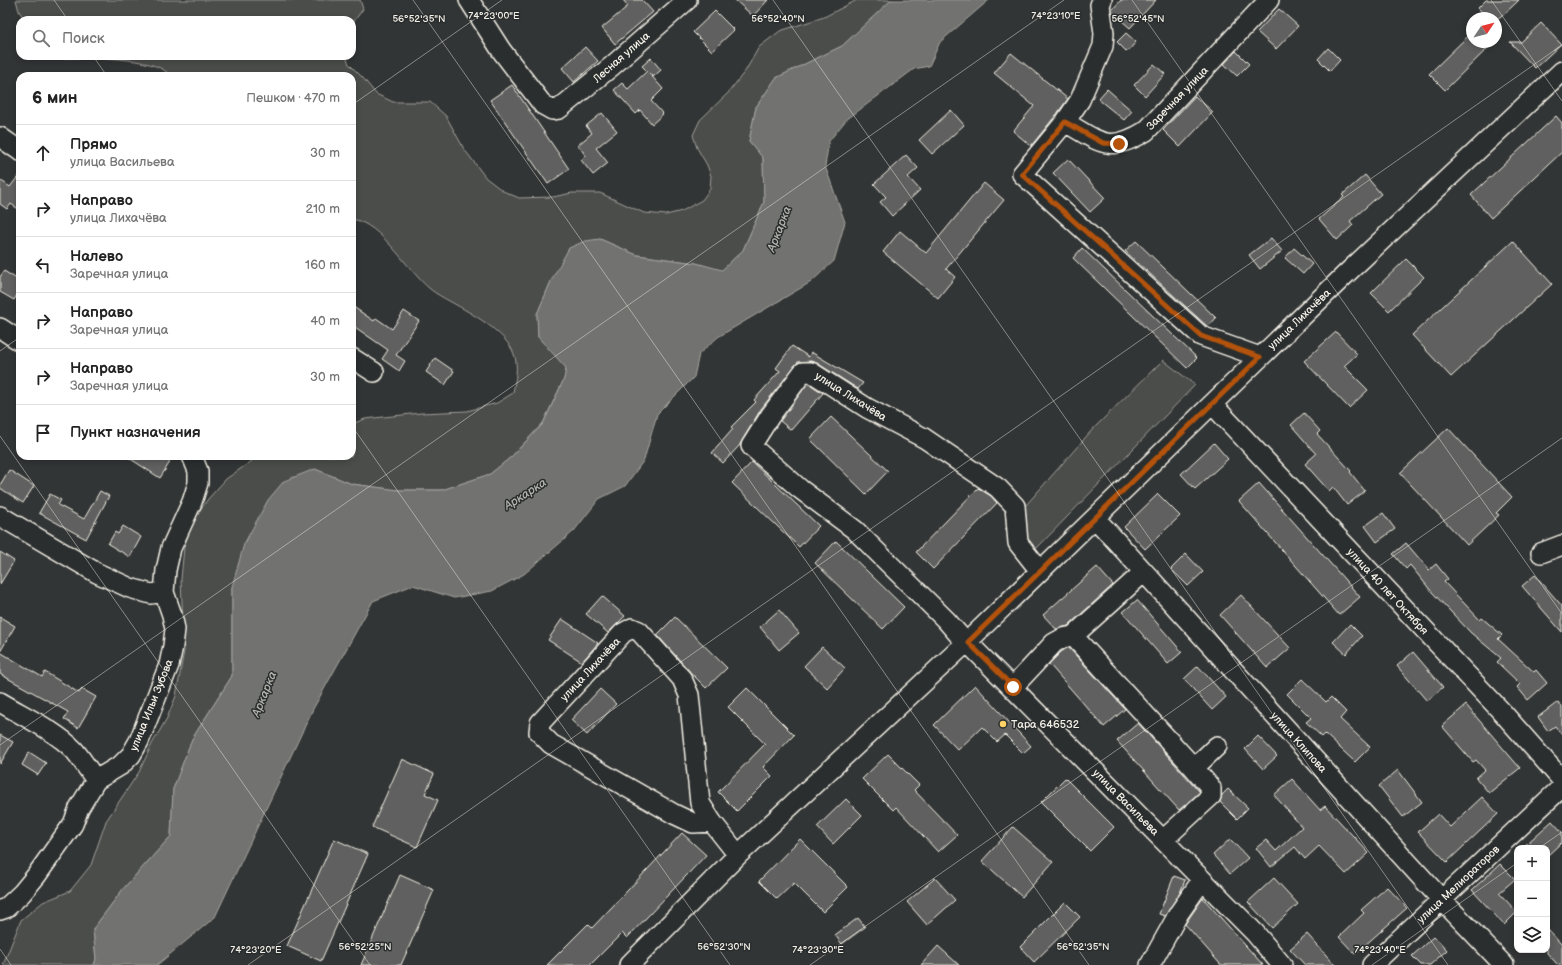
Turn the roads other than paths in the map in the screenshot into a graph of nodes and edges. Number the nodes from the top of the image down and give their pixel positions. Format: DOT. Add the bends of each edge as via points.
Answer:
graph roads {
  1 [pos="469,0"];
  2 [pos="687,0"];
  3 [pos="1102,0"];
  4 [pos="1269,0"];
  5 [pos="1562,71"];
  6 [pos="1065,122"];
  7 [pos="0,136"];
  8 [pos="16,148"];
  9 [pos="0,328"];
  10 [pos="16,338"];
  11 [pos="1260,357"];
  12 [pos="356,361"];
  13 [pos="374,372"];
  14 [pos="1212,404"];
  15 [pos="194,460"];
  16 [pos="0,516"];
  17 [pos="1095,518"];
  18 [pos="1562,545"];
  19 [pos="1541,553"];
  20 [pos="1040,571"];
  21 [pos="1144,572"];
  22 [pos="164,592"];
  23 [pos="1074,636"];
  24 [pos="967,643"];
  25 [pos="1013,687"];
  26 [pos="0,702"];
  27 [pos="1217,746"];
  28 [pos="1194,768"];
  29 [pos="96,780"];
  30 [pos="1562,780"];
  31 [pos="1562,787"];
  32 [pos="712,822"];
  33 [pos="1163,840"];
  34 [pos="738,855"];
  35 [pos="1202,880"];
  36 [pos="1442,899"];
  37 [pos="0,910"];
  38 [pos="629,965"];
  39 [pos="1150,965"];
  40 [pos="1282,965"];
  41 [pos="1372,965"];
  42 [pos="1504,965"];
  1 -- 2 [label="street, Лесная улица" via="506,56 543,105 552,110 559,109 612,66"];
  3 -- 6 [label="street" via="1100,5 1103,46 1080,100"];
  4 -- 6 [label="street, Заречная улица" via="1146,131 1133,139 1119,144 1103,143"];
  5 -- 11 [label="street, улица Лихачёва"];
  6 -- 11 [label="street" via="1022,174 1201,336"];
  7 -- 8 [label="street"];
  9 -- 10 [label="street"];
  11 -- 14 [label="street, улица Лихачёва"];
  12 -- 13 [label="street"];
  14 -- 17 [label="street, улица Лихачёва"];
  14 -- 30 [label="street, улица 40 лет Октября" via="1503,713"];
  15 -- 22 [label="street, улица Ильи Зубова" via="198,471 198,482 192,502 171,548"];
  16 -- 22 [label="street" via="97,573 130,588 151,594"];
  17 -- 20 [label="street, улица Лихачёва"];
  17 -- 21 [label="street, улица Клипова"];
  18 -- 19 [label="street"];
  20 -- 24 [label="street, улица Лихачёва"];
  20 -- 24 [label="street, улица Лихачёва" via="1018,543 1015,506 998,488 924,438 867,408 811,372 803,372 751,446 855,530"];
  21 -- 23 [label="street"];
  21 -- 36 [label="street, улица Клипова"];
  22 -- 29 [label="street, улица Ильи Зубова" via="175,629 169,665 131,756"];
  23 -- 25 [label="street" via="1054,643"];
  23 -- 28 [label="street"];
  24 -- 25 [label="street, улица Васильева"];
  24 -- 34 [label="street, улица Лихачёва"];
  25 -- 33 [label="street, улица Васильева"];
  26 -- 29 [label="street" via="57,736 74,750"];
  27 -- 28 [label="street"];
  28 -- 33 [label="street" via="1211,788 1211,796"];
  29 -- 37 [label="street, улица Ильи Зубова" via="79,808 73,824 36,876 22,894"];
  31 -- 36 [label="street, улица Мелиораторов"];
  32 -- 32 [label="street, улица Лихачёва" via="700,803 689,695 682,679 638,631 632,628 623,633 540,723 539,732 551,744 674,814 693,822"];
  32 -- 34 [label="street, улица Лихачёва"];
  33 -- 35 [label="street, улица Васильева"];
  34 -- 38 [label="street, улица Лихачёва"];
  35 -- 39 [label="street" via="1179,913"];
  35 -- 40 [label="street, улица Васильева" via="1255,933"];
  36 -- 41 [label="street, улица Мелиораторов"];
  36 -- 42 [label="street, улица Клипова"];
}
